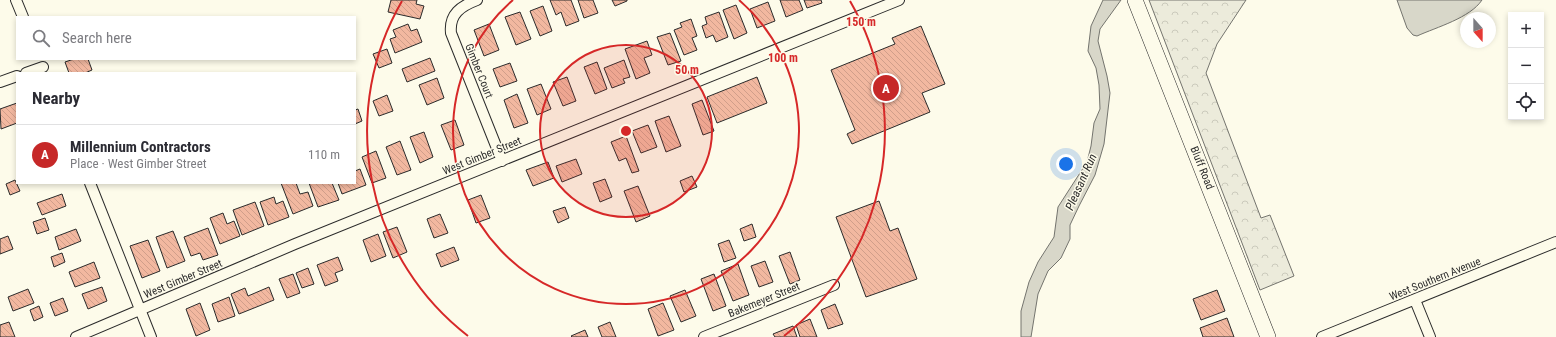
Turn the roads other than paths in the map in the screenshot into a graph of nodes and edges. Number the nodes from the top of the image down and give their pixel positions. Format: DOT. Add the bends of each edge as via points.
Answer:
graph roads {
  1 [pos="16,0"];
  2 [pos="476,0"];
  3 [pos="899,0"];
  4 [pos="1136,5"];
  5 [pos="23,16"];
  6 [pos="43,66"];
  7 [pos="28,72"];
  8 [pos="16,76"];
  9 [pos="0,82"];
  10 [pos="502,161"];
  11 [pos="90,184"];
  12 [pos="1556,242"];
  13 [pos="834,285"];
  14 [pos="1415,300"];
  15 [pos="141,310"];
  16 [pos="76,337"];
  17 [pos="151,337"];
  18 [pos="704,337"];
  19 [pos="1268,337"];
  20 [pos="1322,337"];
  21 [pos="1430,337"];
  1 -- 5 [label="street"];
  2 -- 10 [label="street, Gimber Court" via="454,14 451,33"];
  3 -- 10 [label="street, West Gimber Street"];
  4 -- 19 [label="main road, Bluff Road"];
  6 -- 7 [label="street"];
  8 -- 9 [label="street"];
  10 -- 15 [label="street, West Gimber Street" via="295,244"];
  11 -- 15 [label="street"];
  12 -- 14 [label="street, West Southern Avenue"];
  13 -- 18 [label="street, Bakemeyer Street"];
  14 -- 20 [label="street, West Southern Avenue"];
  14 -- 21 [label="street"];
  15 -- 16 [label="street, West Gimber Street"];
  15 -- 17 [label="street"];
}
